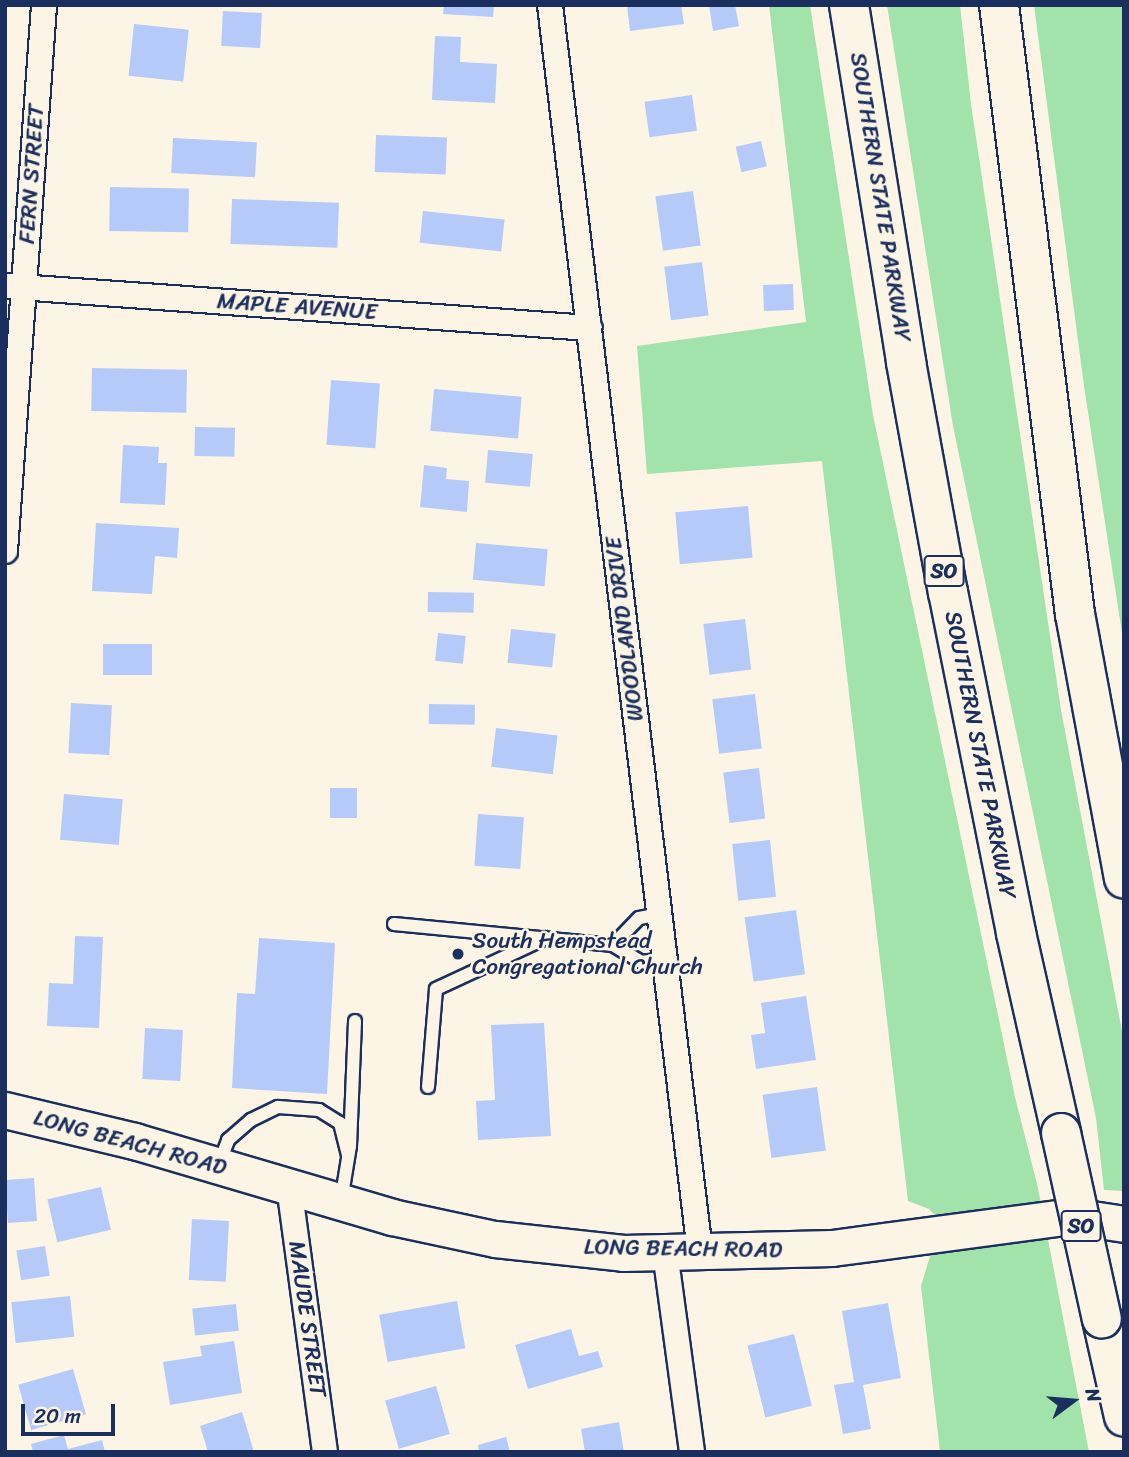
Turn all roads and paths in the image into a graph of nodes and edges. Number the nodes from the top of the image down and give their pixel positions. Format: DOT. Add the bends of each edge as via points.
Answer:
graph roads {
  1 [pos="44,5"];
  2 [pos="550,5"];
  3 [pos="849,5"];
  4 [pos="999,5"];
  5 [pos="14,287"];
  6 [pos="589,328"];
  7 [pos="5,551"];
  8 [pos="1124,878"];
  9 [pos="660,915"];
  10 [pos="394,924"];
  11 [pos="547,938"];
  12 [pos="613,945"];
  13 [pos="665,959"];
  14 [pos="355,1021"];
  15 [pos="428,1087"];
  16 [pos="5,1110"];
  17 [pos="348,1155"];
  18 [pos="219,1165"];
  19 [pos="289,1186"];
  20 [pos="341,1201"];
  21 [pos="1124,1224"];
  22 [pos="665,1252"];
  23 [pos="701,1252"];
  24 [pos="1124,1417"];
  25 [pos="325,1452"];
  26 [pos="692,1452"];
  1 -- 5 [label="street, FERN STREET"];
  2 -- 6 [label="street, WOODLAND DRIVE"];
  3 -- 24 [label="highway, SOUTHERN STATE PARKWAY / SO, bridge" via="950,604 1016,933"];
  4 -- 8 [label="highway" via="1075,614"];
  5 -- 6 [label="street, MAPLE AVENUE"];
  5 -- 7 [label="street, FERN STREET"];
  6 -- 9 [label="street, WOODLAND DRIVE"];
  9 -- 12 [label="lane" via="639,918"];
  9 -- 13 [label="street, WOODLAND DRIVE"];
  10 -- 11 [label="lane"];
  11 -- 12 [label="lane"];
  11 -- 15 [label="lane" via="436,989"];
  12 -- 13 [label="lane" via="641,962"];
  13 -- 23 [label="street, WOODLAND DRIVE"];
  14 -- 17 [label="lane"];
  16 -- 18 [label="main road, LONG BEACH ROAD"];
  17 -- 18 [label="lane" via="340,1123 319,1110 278,1107 251,1120 228,1140"];
  17 -- 20 [label="lane"];
  18 -- 19 [label="main road, LONG BEACH ROAD"];
  19 -- 20 [label="main road, LONG BEACH ROAD"];
  19 -- 25 [label="street, MAUDE STREET"];
  20 -- 22 [label="main road, LONG BEACH ROAD" via="495,1239 623,1253"];
  21 -- 23 [label="main road, LONG BEACH ROAD" via="1072,1216 832,1248"];
  22 -- 23 [label="main road, LONG BEACH ROAD"];
  22 -- 26 [label="street"];
}
